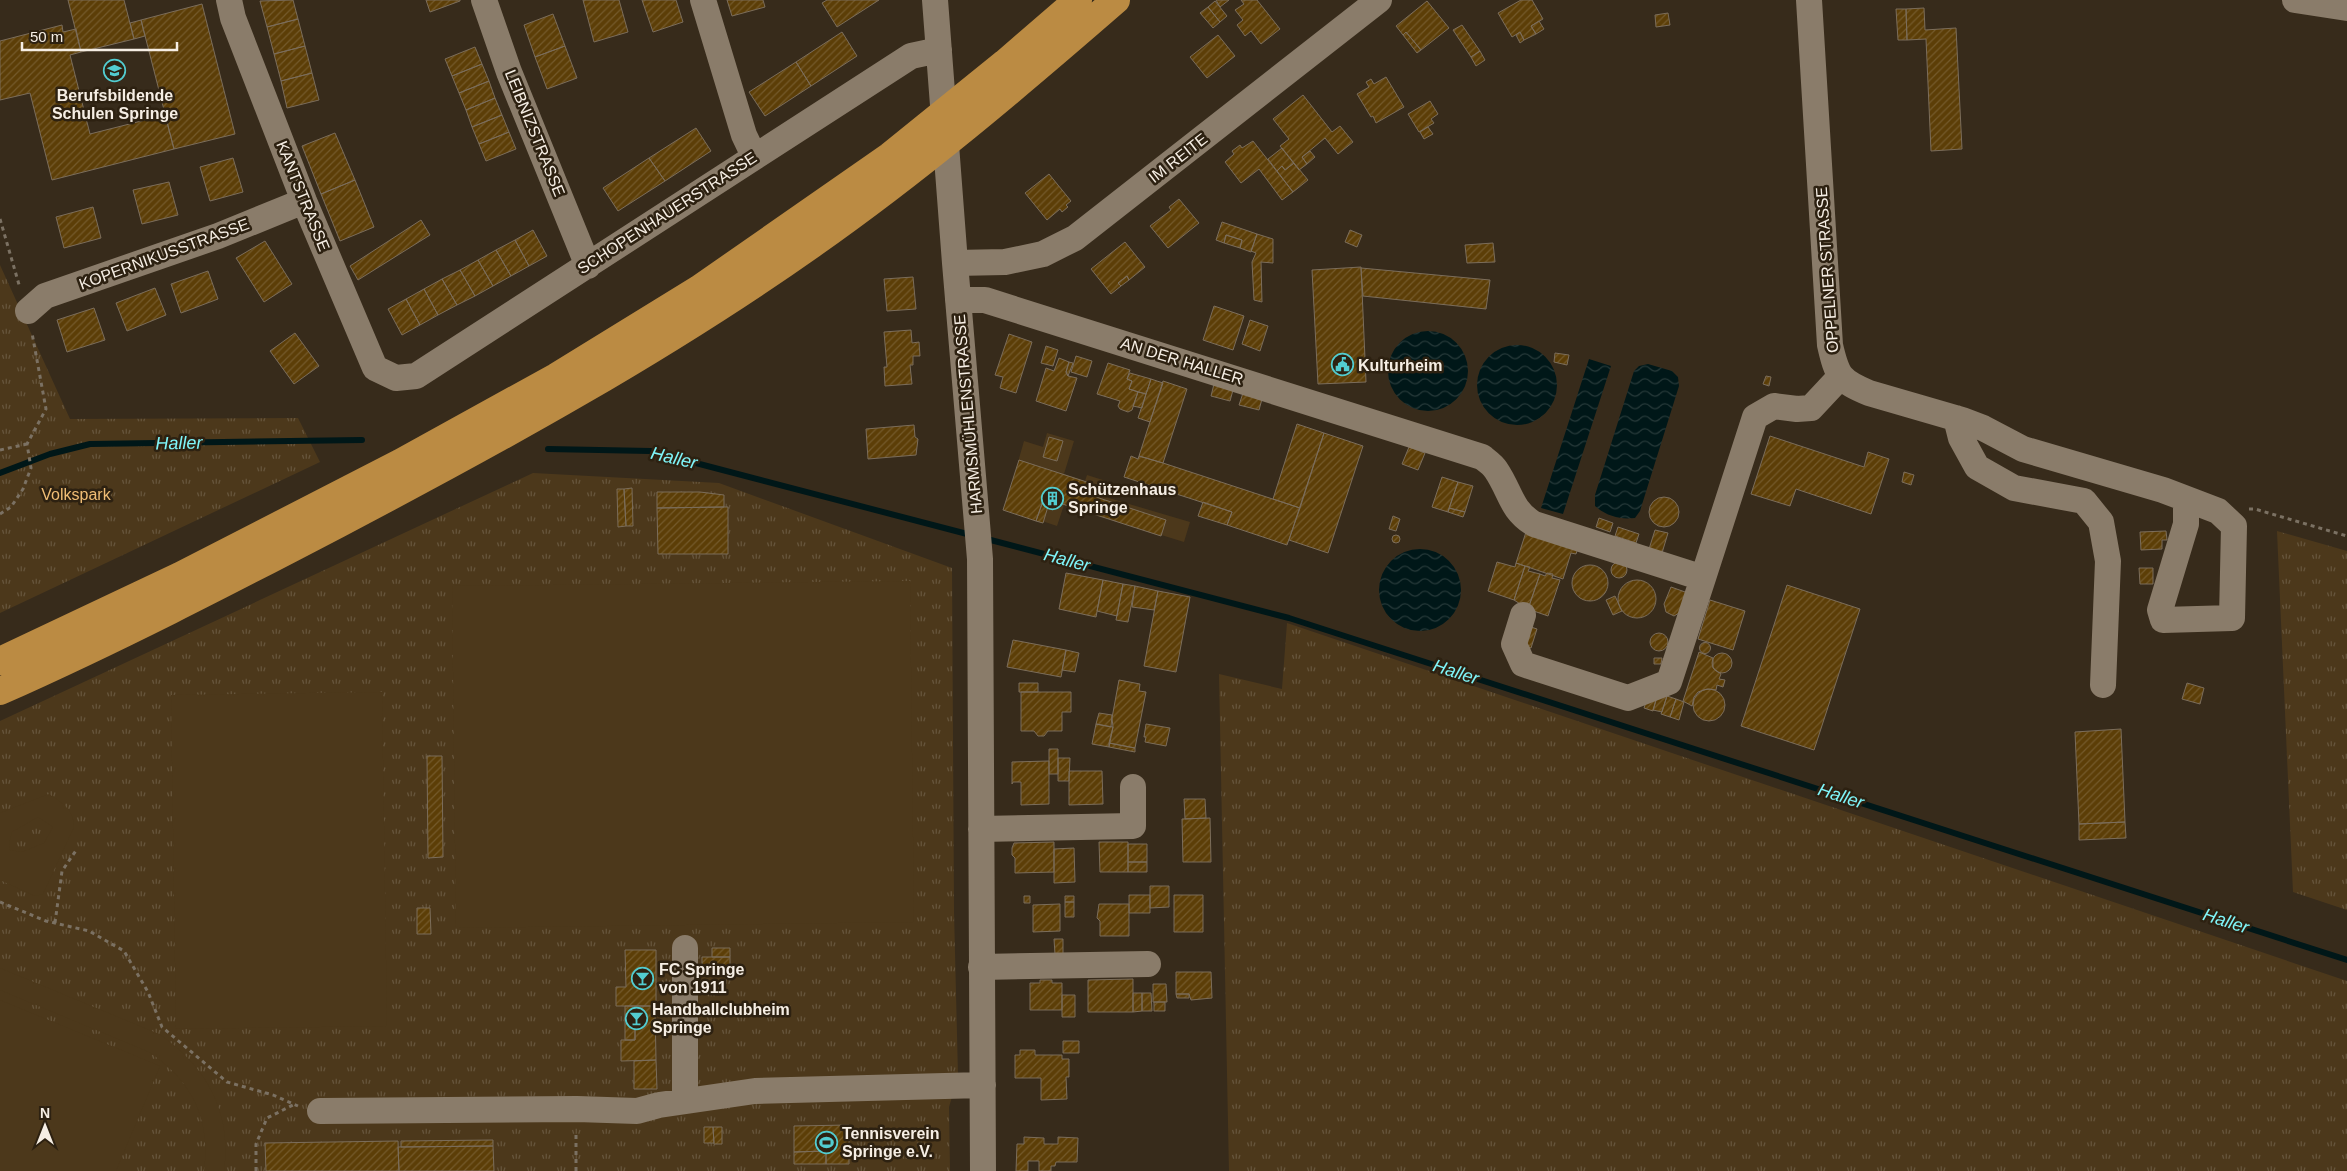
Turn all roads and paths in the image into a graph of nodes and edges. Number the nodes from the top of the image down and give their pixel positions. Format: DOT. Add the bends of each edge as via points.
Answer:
graph roads {
  1 [pos="229,0"];
  2 [pos="484,0"];
  3 [pos="703,0"];
  4 [pos="935,0"];
  5 [pos="1078,0"];
  6 [pos="1116,0"];
  7 [pos="1379,0"];
  8 [pos="1809,0"];
  9 [pos="2295,0"];
  10 [pos="2347,8"];
  11 [pos="939,50"];
  12 [pos="754,156"];
  13 [pos="304,202"];
  14 [pos="0,219"];
  15 [pos="2,235"];
  16 [pos="955,263"];
  17 [pos="588,266"];
  18 [pos="958,300"];
  19 [pos="28,311"];
  20 [pos="1840,377"];
  21 [pos="396,378"];
  22 [pos="1956,418"];
  23 [pos="27,444"];
  24 [pos="0,450"];
  25 [pos="2186,499"];
  26 [pos="2218,511"];
  27 [pos="0,514"];
  28 [pos="2347,536"];
  29 [pos="1703,578"];
  30 [pos="1523,614"];
  31 [pos="0,661"];
  32 [pos="2103,685"];
  33 [pos="0,691"];
  34 [pos="1133,787"];
  35 [pos="981,829"];
  36 [pos="78,849"];
  37 [pos="0,902"];
  38 [pos="55,923"];
  39 [pos="685,948"];
  40 [pos="1148,964"];
  41 [pos="982,967"];
  42 [pos="983,1085"];
  43 [pos="685,1101"];
  44 [pos="293,1105"];
  45 [pos="576,1109"];
  46 [pos="320,1111"];
  47 [pos="256,1171"];
  48 [pos="576,1171"];
  49 [pos="983,1171"];
  1 -- 13 [label="street, KANTSTRASSE" via="233,18"];
  2 -- 17 [label="street, LEIBNIZSTRASSE" via="509,72"];
  3 -- 12 [label="street" via="744,135"];
  4 -- 11 [label="street, HARMSMÜHLENSTRASSE"];
  5 -- 31 [label="highway" via="890,156 699,289 556,377 400,463 180,576"];
  6 -- 33 [label="highway" via="1008,93 892,186 810,246 567,400 190,601"];
  7 -- 16 [label="street, IM REITE" via="1075,238 1043,254 1005,262"];
  8 -- 20 [label="street, OPPELNER STRASSE" via="1830,345"];
  9 -- 10 [label="street"];
  11 -- 12 [label="street, SCHOPENHAUERSTRASSE" via="911,56"];
  11 -- 16 [label="street, HARMSMÜHLENSTRASSE"];
  12 -- 17 [label="street, SCHOPENHAUERSTRASSE"];
  13 -- 19 [label="street, KOPERNIKUSSTRASSE" via="218,236 45,296"];
  13 -- 21 [label="street, KANTSTRASSE" via="375,368"];
  14 -- 15 [label="path"];
  15 -- 19 [label="path"];
  16 -- 18 [label="street, HARMSMÜHLENSTRASSE"];
  17 -- 21 [label="street, SCHOPENHAUERSTRASSE" via="416,376"];
  18 -- 29 [label="street, AN DER HALLER" via="985,300 1482,456 1496,469 1513,505 1534,524"];
  18 -- 35 [label="street, HARMSMÜHLENSTRASSE" via="980,559"];
  19 -- 23 [label="path" via="46,409"];
  20 -- 22 [label="street" via="1869,393"];
  20 -- 29 [label="street" via="1811,408 1774,406 1755,417"];
  22 -- 25 [label="street" via="1984,428 2023,449"];
  22 -- 32 [label="street" via="1977,467 2014,488 2084,501 2102,522 2108,561"];
  23 -- 24 [label="path"];
  23 -- 27 [label="path" via="30,468 23,489 11,507"];
  25 -- 26 [label="street"];
  25 -- 26 [label="street" via="2186,524 2160,610 2163,620 2232,618 2234,526"];
  26 -- 28 [label="path" via="2254,509"];
  29 -- 30 [label="street" via="1669,682 1628,698 1523,664 1514,644"];
  34 -- 35 [label="street" via="1133,826"];
  35 -- 41 [label="street, HARMSMÜHLENSTRASSE"];
  36 -- 38 [label="path" via="62,871"];
  37 -- 38 [label="path"];
  38 -- 44 [label="path" via="89,931 124,951 148,992 162,1027 227,1082 273,1095"];
  39 -- 43 [label="street"];
  40 -- 41 [label="street"];
  41 -- 42 [label="street, HARMSMÜHLENSTRASSE"];
  42 -- 43 [label="street" via="755,1091"];
  42 -- 49 [label="street, HARMSMÜHLENSTRASSE"];
  43 -- 45 [label="street" via="637,1111"];
  44 -- 46 [label="path"];
  44 -- 47 [label="path" via="267,1118 256,1144"];
  45 -- 46 [label="street"];
  45 -- 48 [label="path"];
}
